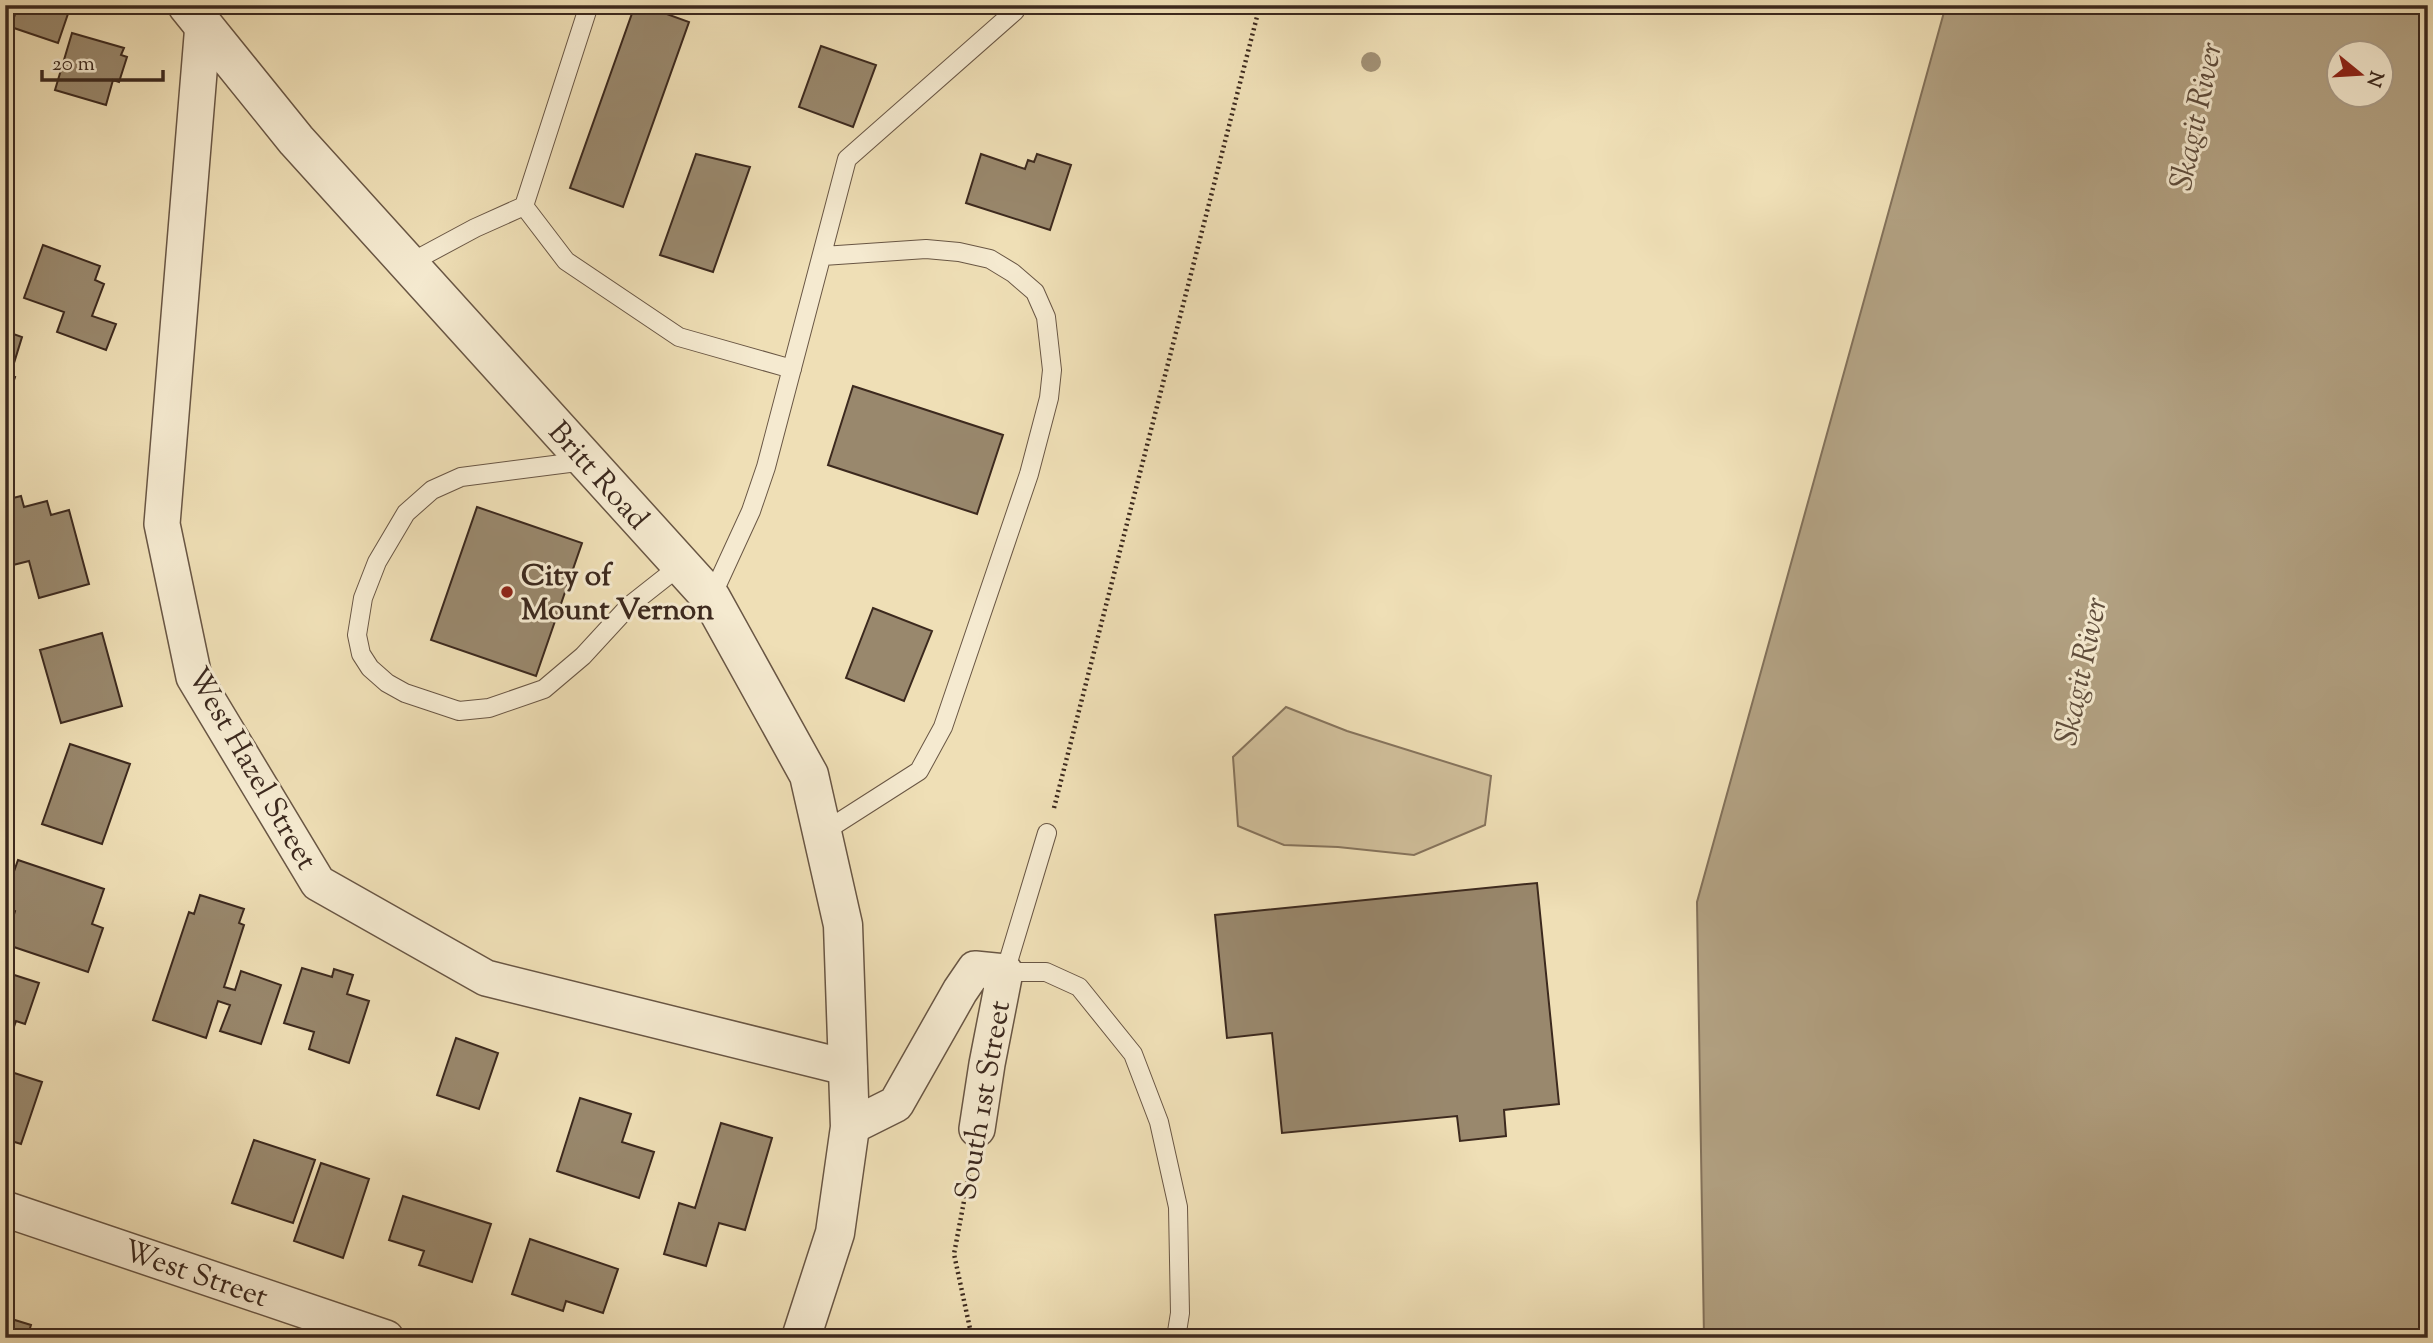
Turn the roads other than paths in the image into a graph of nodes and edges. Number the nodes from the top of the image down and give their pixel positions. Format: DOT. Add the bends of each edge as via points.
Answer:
graph roads {
  1 [pos="589,5"];
  2 [pos="1016,5"];
  3 [pos="195,15"];
  4 [pos="524,206"];
  5 [pos="824,256"];
  6 [pos="408,264"];
  7 [pos="792,369"];
  8 [pos="586,460"];
  9 [pos="681,565"];
  10 [pos="711,598"];
  11 [pos="1047,832"];
  12 [pos="822,833"];
  13 [pos="1005,972"];
  14 [pos="849,1068"];
  15 [pos="850,1127"];
  16 [pos="977,1129"];
  17 [pos="5,1209"];
  18 [pos="386,1338"];
  19 [pos="801,1338"];
  20 [pos="1176,1338"];
  1 -- 4 [label="lane"];
  2 -- 5 [label="lane" via="1015,11 847,159"];
  3 -- 6 [label="street, Britt Road" via="296,140"];
  3 -- 14 [label="street, West Hazel Street" via="162,524 194,677 318,883 486,978"];
  4 -- 6 [label="lane"];
  4 -- 7 [label="lane" via="566,261 679,337"];
  5 -- 7 [label="lane"];
  5 -- 12 [label="lane" via="926,249 990,259 1035,292 1046,317 1052,370 1029,474 943,727 919,771"];
  6 -- 8 [label="street, Britt Road"];
  7 -- 10 [label="lane" via="751,511"];
  8 -- 9 [label="street, Britt Road"];
  8 -- 9 [label="lane" via="461,477 432,490 406,513 381,553 363,598 357,635 370,668 405,693 459,711 489,708 544,689 583,656 629,606"];
  9 -- 10 [label="street, Britt Road"];
  10 -- 12 [label="street, Britt Road" via="809,775"];
  11 -- 13 [label="lane"];
  12 -- 14 [label="street, Britt Road" via="843,925"];
  13 -- 15 [label="street, South 1st Street" via="975,969 896,1104"];
  13 -- 16 [label="street, South 1st Street"];
  13 -- 20 [label="lane" via="1046,972 1079,986 1133,1054 1158,1122 1178,1207 1180,1313"];
  14 -- 15 [label="street"];
  15 -- 19 [label="street" via="835,1233"];
  17 -- 18 [label="street, West Street"];
}
